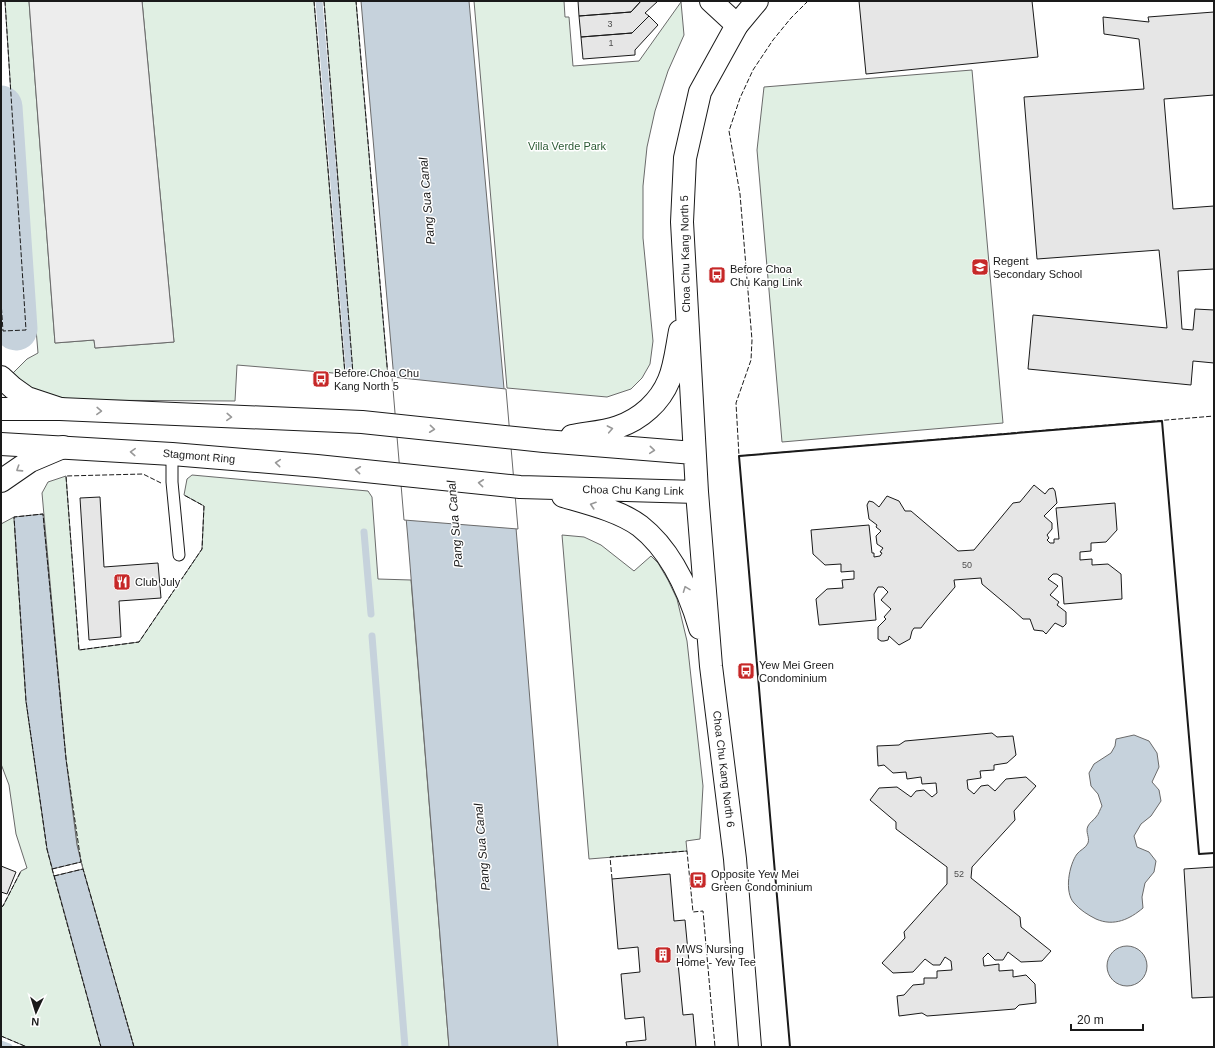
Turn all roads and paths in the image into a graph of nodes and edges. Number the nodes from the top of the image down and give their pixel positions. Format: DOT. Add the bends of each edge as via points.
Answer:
graph roads {
  1 [pos="711,1"];
  2 [pos="757,1"];
  3 [pos="737,25"];
  4 [pos="686,303"];
  5 [pos="1,377"];
  6 [pos="1,409"];
  7 [pos="60,409"];
  8 [pos="544,441"];
  9 [pos="1,444"];
  10 [pos="63,448"];
  11 [pos="694,453"];
  12 [pos="172,454"];
  13 [pos="397,475"];
  14 [pos="1,481"];
  15 [pos="527,488"];
  16 [pos="697,492"];
  17 [pos="179,555"];
  18 [pos="712,666"];
  19 [pos="750,1047"];
  1 -- 3 [label="street"];
  2 -- 3 [label="street, Choa Chu Kang North 5"];
  3 -- 4 [label="street, Choa Chu Kang North 5" via="700,92 685,158 682,222"];
  8 -- 4 [label="street, one-way" via="617,427 646,411 660,396 669,379"];
  4 -- 11 [label="street, Choa Chu Kang North 5"];
  5 -- 7 [label="street" via="27,398"];
  6 -- 7 [label="street"];
  7 -- 8 [label="street, one-way" via="362,422"];
  8 -- 11 [label="street, one-way"];
  9 -- 10 [label="street, Stagmont Ring"];
  12 -- 10 [label="street, Stagmont Ring, one-way"];
  10 -- 14 [label="street, one-way" via="30,462"];
  11 -- 16 [label="street, Choa Chu Kang Link"];
  13 -- 12 [label="street, Stagmont Ring, one-way"];
  12 -- 17 [label="lane"];
  15 -- 13 [label="street, Choa Chu Kang Link, one-way"];
  15 -- 16 [label="street, Choa Chu Kang Link"];
  18 -- 15 [label="street, one-way" via="683,581 667,556 640,526 595,506"];
  16 -- 18 [label="street, Choa Chu Kang North 6"];
  18 -- 19 [label="street, Choa Chu Kang North 6" via="735,859"];
}
